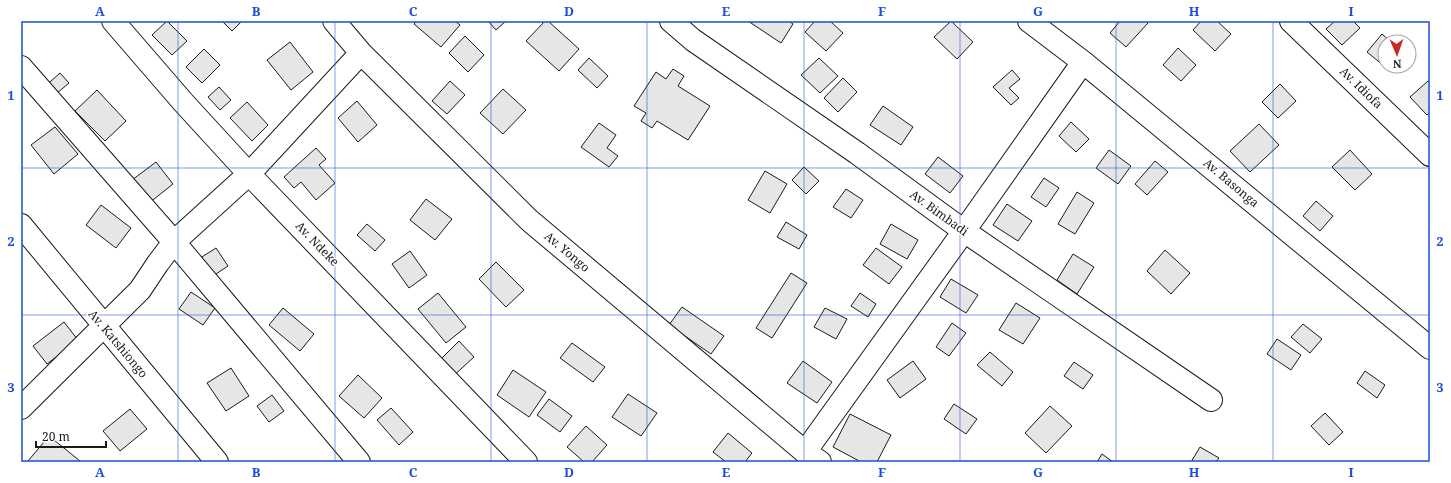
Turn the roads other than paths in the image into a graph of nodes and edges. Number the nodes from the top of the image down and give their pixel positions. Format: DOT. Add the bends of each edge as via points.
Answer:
graph roads {
  1 [pos="113,21"];
  2 [pos="334,21"];
  3 [pos="671,21"];
  4 [pos="1029,21"];
  5 [pos="1291,21"];
  6 [pos="361,53"];
  7 [pos="1083,62"];
  8 [pos="21,67"];
  9 [pos="1430,155"];
  10 [pos="249,174"];
  11 [pos="21,226"];
  12 [pos="964,231"];
  13 [pos="174,242"];
  14 [pos="103,326"];
  15 [pos="1430,348"];
  16 [pos="1210,400"];
  17 [pos="21,408"];
  18 [pos="813,457"];
  19 [pos="217,462"];
  20 [pos="359,462"];
  21 [pos="526,462"];
  1 -- 10 [label="street, Av. Ndeke"];
  2 -- 6 [label="street, Av. Yongo"];
  3 -- 12 [label="street, Av. Bimbadi" via="693,40 857,153"];
  4 -- 7 [label="street, Av. Basonga"];
  5 -- 9 [label="street, Av. Idiofa"];
  6 -- 10 [label="street"];
  6 -- 18 [label="street, Av. Yongo" via="529,220"];
  7 -- 12 [label="street"];
  7 -- 15 [label="street, Av. Basonga"];
  8 -- 13 [label="street"];
  10 -- 13 [label="street"];
  10 -- 21 [label="street, Av. Ndeke"];
  11 -- 14 [label="street, Av. Katshiongo"];
  12 -- 16 [label="street, Av. Bimbadi"];
  12 -- 18 [label="street"];
  13 -- 14 [label="street" via="140,290"];
  13 -- 20 [label="street"];
  14 -- 17 [label="street"];
  14 -- 19 [label="street, Av. Katshiongo"];
}
